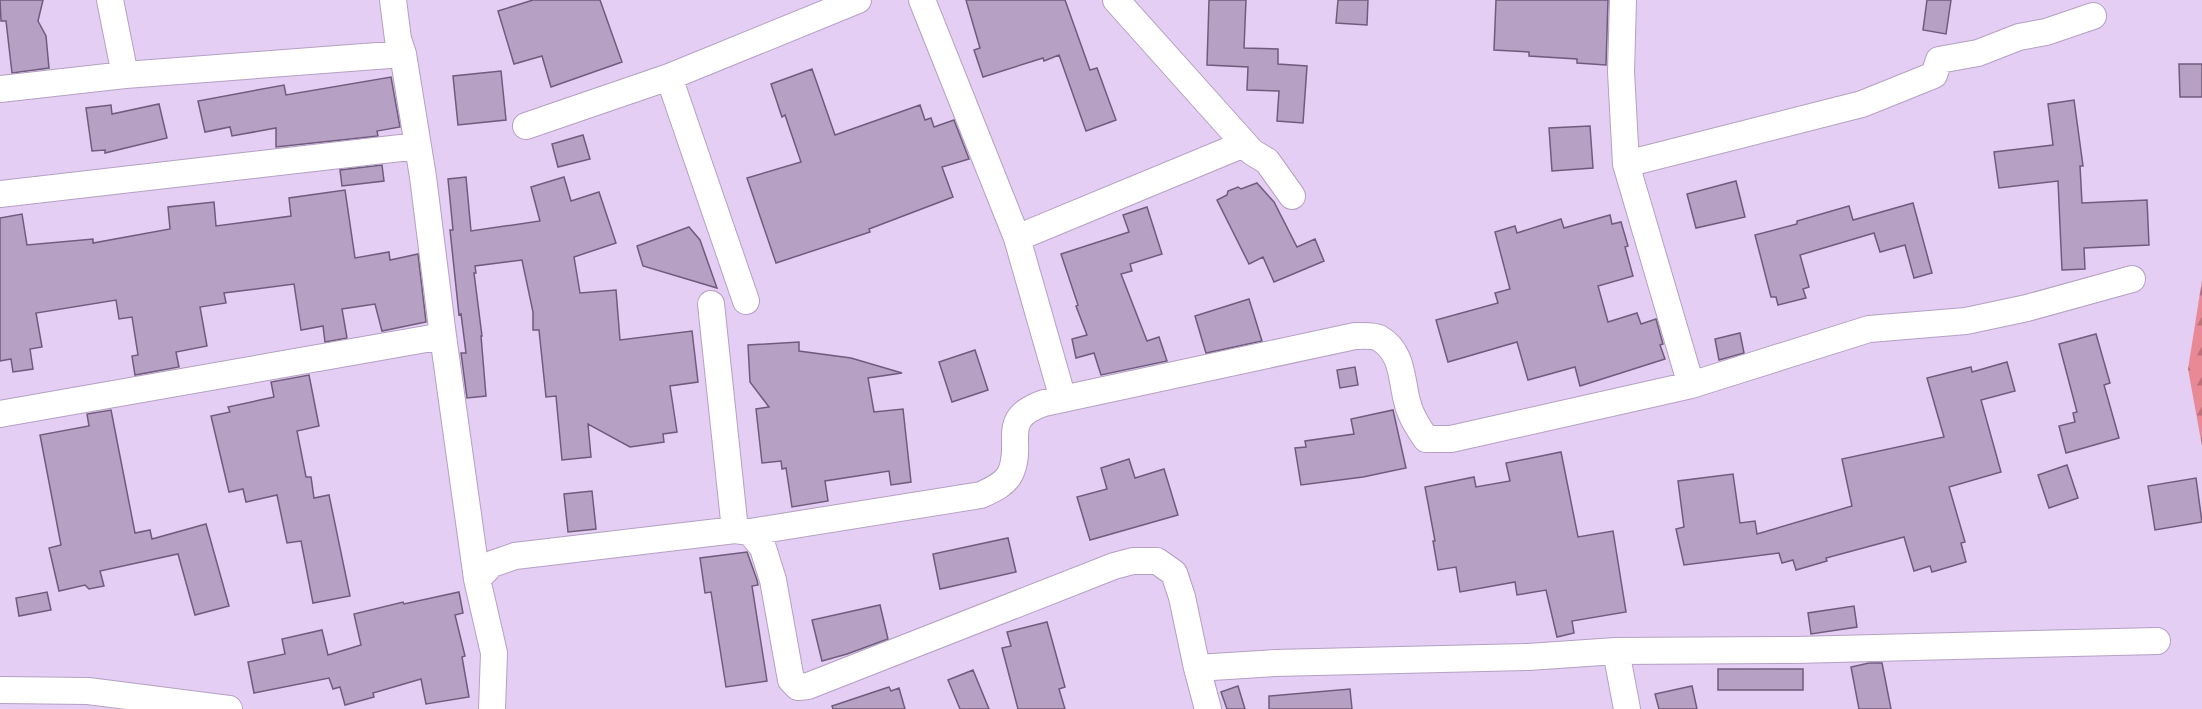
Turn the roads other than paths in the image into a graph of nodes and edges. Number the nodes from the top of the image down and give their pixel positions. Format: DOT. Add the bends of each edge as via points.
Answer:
graph roads {
  1 [pos="110,0"];
  2 [pos="393,0"];
  3 [pos="858,0"];
  4 [pos="922,0"];
  5 [pos="1116,0"];
  6 [pos="1623,0"];
  7 [pos="2093,16"];
  8 [pos="403,54"];
  9 [pos="125,75"];
  10 [pos="669,77"];
  11 [pos="0,89"];
  12 [pos="526,126"];
  13 [pos="1244,144"];
  14 [pos="418,146"];
  15 [pos="1626,164"];
  16 [pos="0,195"];
  17 [pos="1292,196"];
  18 [pos="1017,238"];
  19 [pos="2132,279"];
  20 [pos="746,301"];
  21 [pos="711,304"];
  22 [pos="443,336"];
  23 [pos="1691,385"];
  24 [pos="1063,399"];
  25 [pos="0,414"];
  26 [pos="742,531"];
  27 [pos="477,579"];
  28 [pos="2157,641"];
  29 [pos="1616,651"];
  30 [pos="1197,668"];
  31 [pos="0,690"];
  32 [pos="229,709"];
  33 [pos="492,709"];
  34 [pos="1208,709"];
  35 [pos="1627,709"];
  1 -- 9 [label="street"];
  2 -- 8 [label="street"];
  3 -- 10 [label="street"];
  4 -- 18 [label="street"];
  5 -- 13 [label="street"];
  6 -- 15 [label="street" via="1621,72"];
  7 -- 15 [label="street" via="1978,53 1939,60 1934,75 1862,104"];
  8 -- 9 [label="street"];
  8 -- 14 [label="street"];
  9 -- 11 [label="street"];
  10 -- 12 [label="street"];
  10 -- 20 [label="street"];
  13 -- 17 [label="street" via="1267,161"];
  13 -- 18 [label="street"];
  14 -- 16 [label="street"];
  14 -- 22 [label="street"];
  15 -- 23 [label="street"];
  18 -- 24 [label="street"];
  19 -- 23 [label="street" via="1966,321 1869,329"];
  21 -- 26 [label="street"];
  22 -- 25 [label="street"];
  22 -- 27 [label="street"];
  23 -- 24 [label="street" via="1451,439 1426,439 1413,419 1402,368 1390,348 1377,337 1355,336"];
  24 -- 26 [label="street" via="1030,408 1020,417 1010,474 998,487 981,495"];
  26 -- 27 [label="street" via="515,556 492,564"];
  26 -- 30 [label="street" via="763,548 773,580 791,680 798,687 1133,561 1157,561 1173,573"];
  27 -- 33 [label="street" via="494,653"];
  28 -- 29 [label="street"];
  29 -- 30 [label="street"];
  29 -- 35 [label="street"];
  30 -- 34 [label="street"];
  31 -- 32 [label="street" via="88,691"];
}
